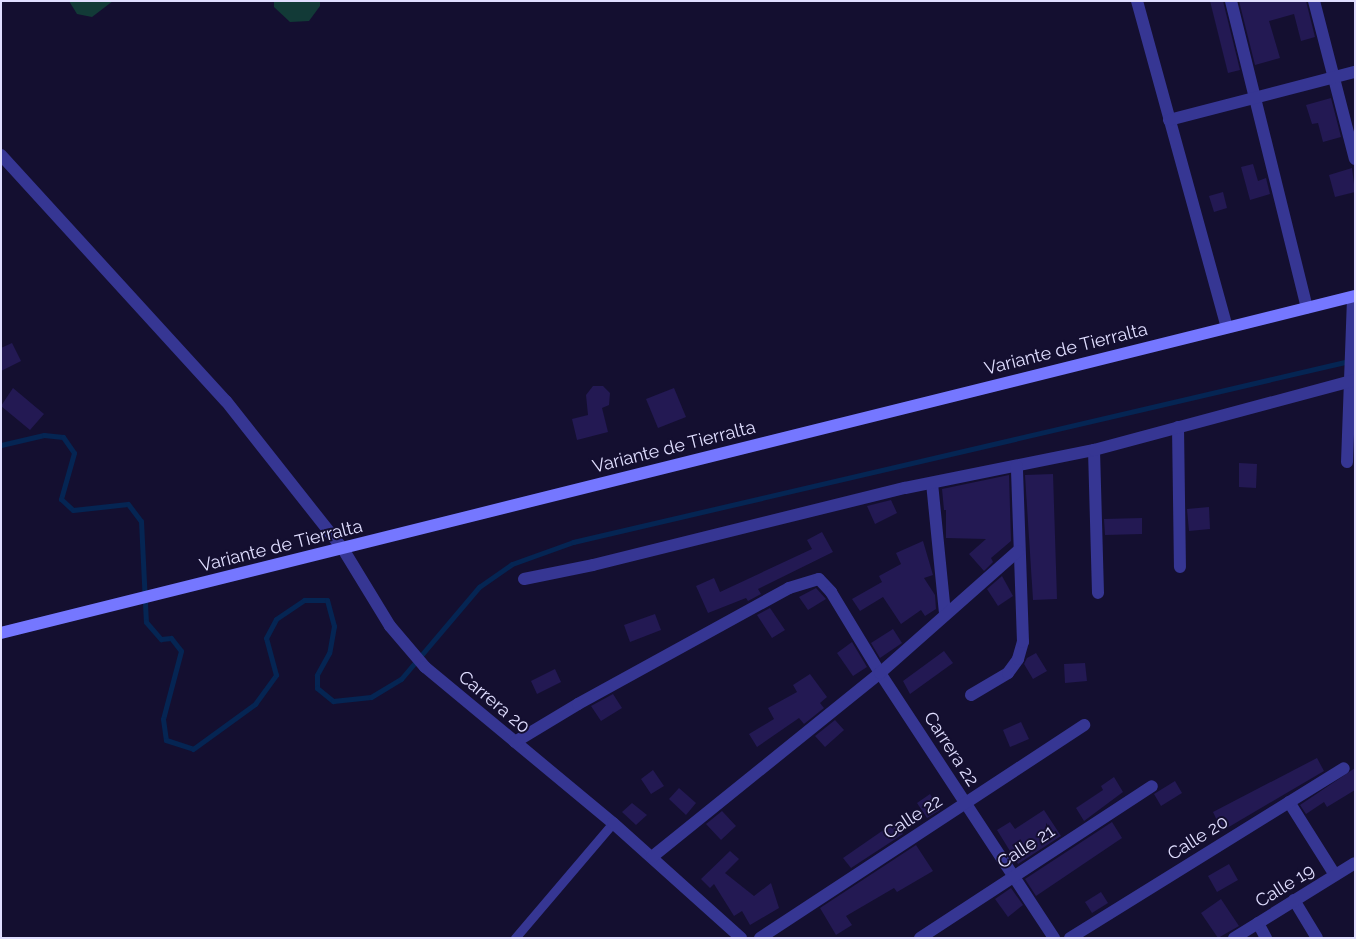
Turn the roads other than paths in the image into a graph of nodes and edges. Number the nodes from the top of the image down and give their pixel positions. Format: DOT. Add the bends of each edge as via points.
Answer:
graph roads {
  1 [pos="1137,1"];
  2 [pos="1231,1"];
  3 [pos="1314,1"];
  4 [pos="1355,72"];
  5 [pos="1334,77"];
  6 [pos="1255,98"];
  7 [pos="1169,120"];
  8 [pos="1,155"];
  9 [pos="1355,159"];
  10 [pos="1354,296"];
  11 [pos="1307,308"];
  12 [pos="1227,327"];
  13 [pos="1351,380"];
  14 [pos="1178,427"];
  15 [pos="1094,450"];
  16 [pos="1348,462"];
  17 [pos="1017,466"];
  18 [pos="932,483"];
  19 [pos="342,549"];
  20 [pos="1018,551"];
  21 [pos="1180,568"];
  22 [pos="524,579"];
  23 [pos="1098,593"];
  24 [pos="945,614"];
  25 [pos="1,633"];
  26 [pos="880,673"];
  27 [pos="971,695"];
  28 [pos="1084,724"];
  29 [pos="515,742"];
  30 [pos="1344,768"];
  31 [pos="1152,786"];
  32 [pos="1289,802"];
  33 [pos="966,804"];
  34 [pos="612,822"];
  35 [pos="652,857"];
  36 [pos="1355,863"];
  37 [pos="1335,875"];
  38 [pos="1013,876"];
  39 [pos="1294,900"];
  40 [pos="1258,923"];
  41 [pos="515,938"];
  42 [pos="741,938"];
  43 [pos="760,938"];
  44 [pos="920,938"];
  45 [pos="1054,938"];
  46 [pos="1070,938"];
  47 [pos="1234,938"];
  48 [pos="1266,938"];
  49 [pos="1317,938"];
  1 -- 7 [label="street"];
  2 -- 6 [label="street"];
  3 -- 5 [label="street"];
  4 -- 5 [label="street"];
  5 -- 6 [label="street"];
  5 -- 9 [label="street"];
  6 -- 7 [label="street"];
  6 -- 11 [label="street"];
  7 -- 12 [label="street"];
  8 -- 19 [label="street, Carrera 20" via="226,401"];
  10 -- 11 [label="main road, Variante de Tierralta"];
  10 -- 13 [label="street"];
  11 -- 12 [label="main road, Variante de Tierralta"];
  12 -- 19 [label="main road, Variante de Tierralta"];
  13 -- 14 [label="street"];
  13 -- 16 [label="street"];
  14 -- 15 [label="street"];
  14 -- 21 [label="street"];
  15 -- 17 [label="street"];
  15 -- 23 [label="street"];
  17 -- 18 [label="street"];
  17 -- 20 [label="street"];
  18 -- 22 [label="street"];
  18 -- 24 [label="street"];
  19 -- 25 [label="main road, Variante de Tierralta"];
  19 -- 29 [label="street, Carrera 20" via="390,626 425,668"];
  20 -- 24 [label="street"];
  20 -- 27 [label="street" via="1023,642 1018,659 1008,673"];
  24 -- 26 [label="street"];
  26 -- 29 [label="street, Carrera 22" via="820,579 789,588"];
  26 -- 33 [label="street, Carrera 22"];
  26 -- 35 [label="street"];
  28 -- 33 [label="street, Calle 22"];
  29 -- 34 [label="street, Carrera 20"];
  30 -- 32 [label="street, Calle 20"];
  31 -- 38 [label="street, Calle 21"];
  32 -- 37 [label="street"];
  32 -- 46 [label="street, Calle 20"];
  33 -- 38 [label="street, Carrera 22"];
  33 -- 43 [label="street, Calle 22"];
  34 -- 35 [label="street, Carrera 20"];
  34 -- 41 [label="lane"];
  35 -- 42 [label="street, Carrera 20"];
  36 -- 37 [label="street, Calle 19"];
  37 -- 39 [label="street, Calle 19"];
  38 -- 44 [label="street, Calle 21"];
  38 -- 45 [label="street, Carrera 22"];
  39 -- 40 [label="street, Calle 19"];
  39 -- 49 [label="street"];
  40 -- 47 [label="street, Calle 19"];
  40 -- 48 [label="street"];
}
